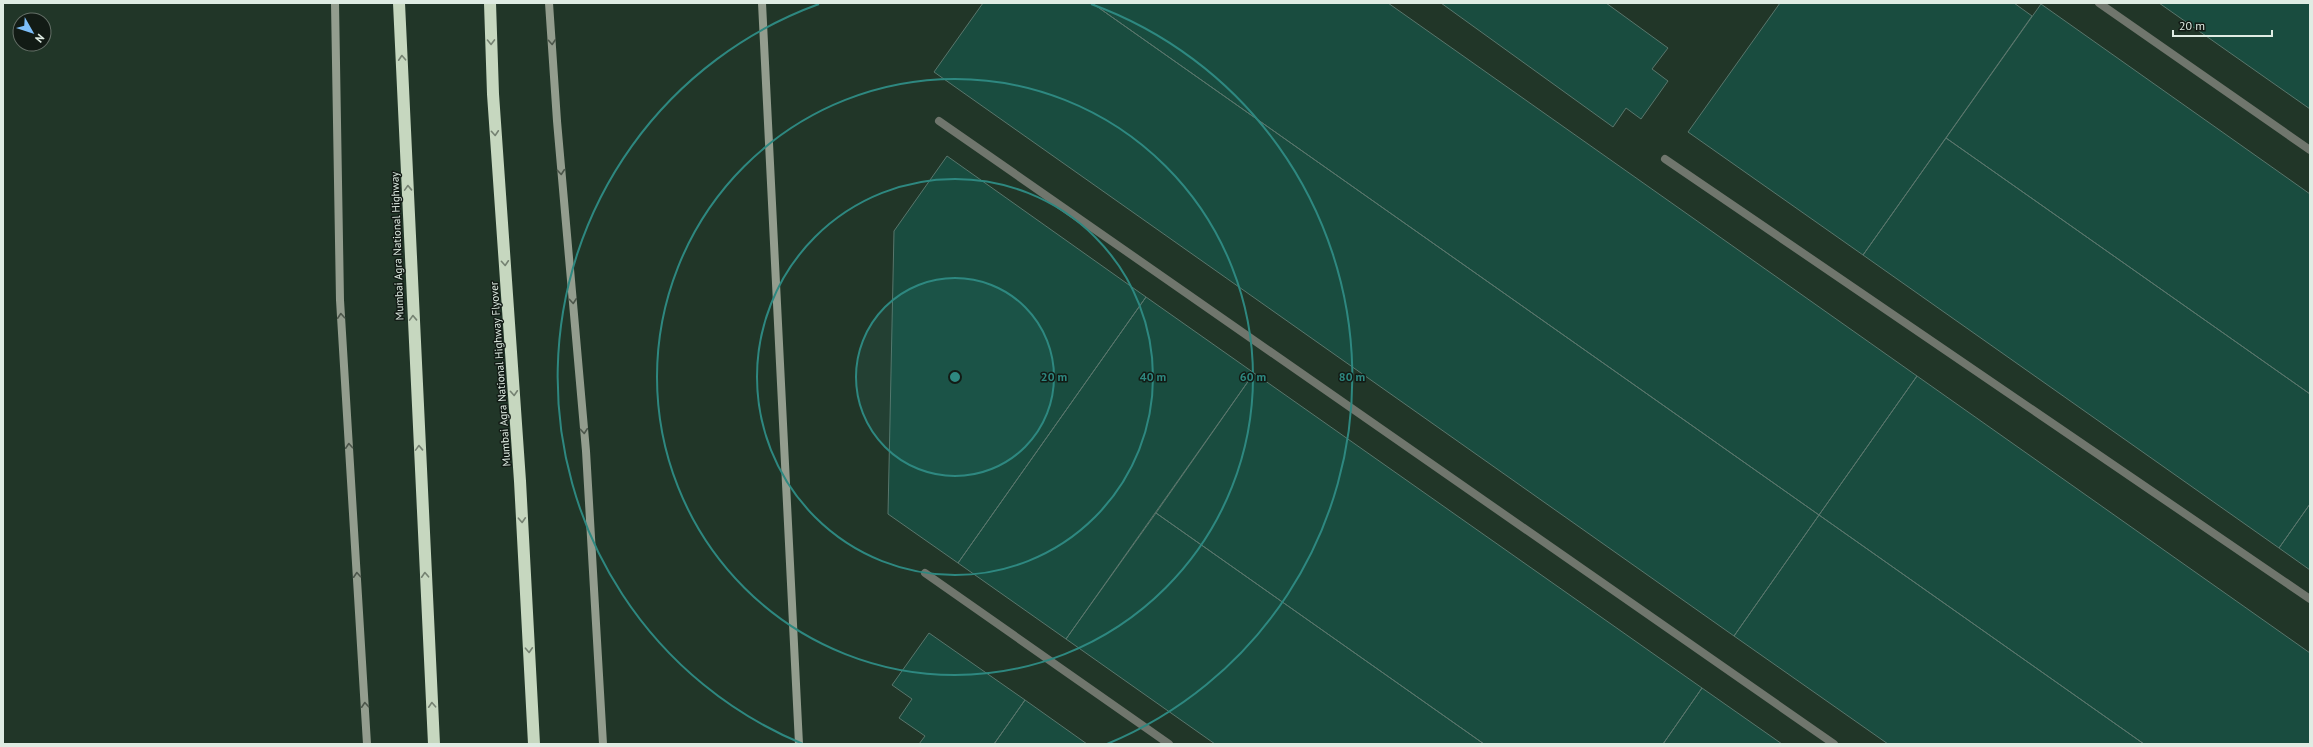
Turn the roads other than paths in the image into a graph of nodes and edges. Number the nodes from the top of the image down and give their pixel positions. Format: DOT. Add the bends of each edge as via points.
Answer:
graph roads {
  1 [pos="335,3"];
  2 [pos="399,3"];
  3 [pos="490,3"];
  4 [pos="550,3"];
  5 [pos="762,3"];
  6 [pos="2100,3"];
  7 [pos="939,121"];
  8 [pos="2310,150"];
  9 [pos="1665,159"];
  10 [pos="925,573"];
  11 [pos="2310,599"];
  12 [pos="367,744"];
  13 [pos="434,744"];
  14 [pos="534,744"];
  15 [pos="603,744"];
  16 [pos="799,744"];
  17 [pos="1169,744"];
  18 [pos="1834,744"];
  12 -- 1 [label="street, one-way" via="340,300"];
  13 -- 2 [label="highway, Mumbai Agra National Highway, one-way"];
  3 -- 14 [label="highway, Mumbai Agra National Highway Flyover, one-way" via="493,94 520,481"];
  4 -- 15 [label="street, one-way" via="557,121 586,451"];
  5 -- 16 [label="street"];
  6 -- 8 [label="lane"];
  7 -- 18 [label="lane"];
  9 -- 11 [label="lane"];
  10 -- 17 [label="lane"];
}
